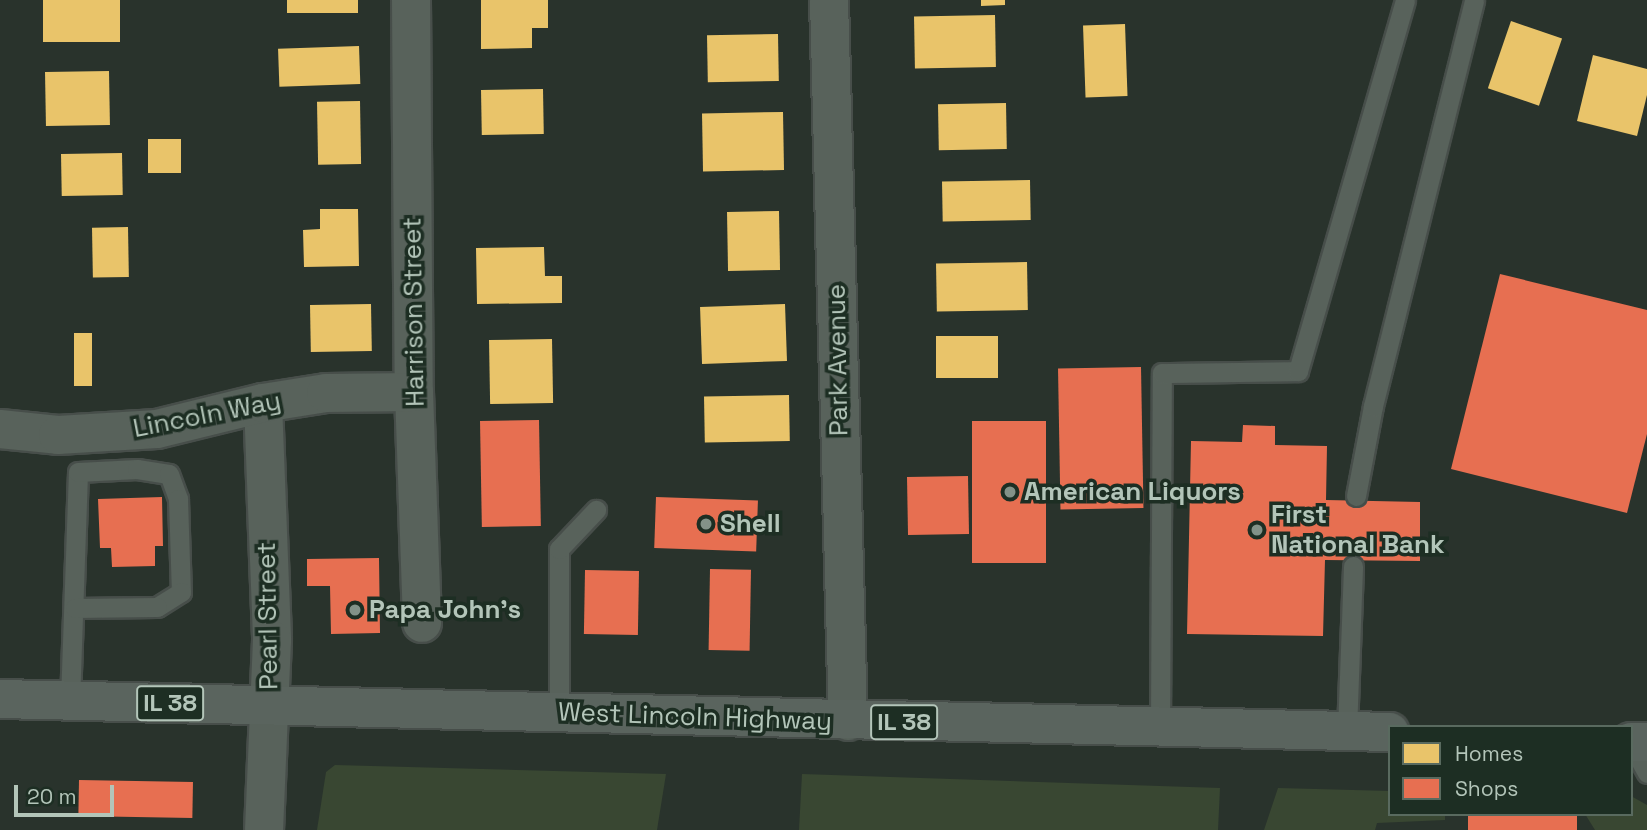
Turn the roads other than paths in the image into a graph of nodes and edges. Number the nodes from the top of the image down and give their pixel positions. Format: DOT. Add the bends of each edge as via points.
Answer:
graph roads {
  1 [pos="411,0"];
  2 [pos="829,0"];
  3 [pos="1405,0"];
  4 [pos="1474,0"];
  5 [pos="414,392"];
  6 [pos="262,403"];
  7 [pos="0,429"];
  8 [pos="1356,496"];
  9 [pos="596,510"];
  10 [pos="1353,566"];
  11 [pos="75,608"];
  12 [pos="422,623"];
  13 [pos="0,699"];
  14 [pos="70,701"];
  15 [pos="270,705"];
  16 [pos="559,713"];
  17 [pos="848,721"];
  18 [pos="1160,727"];
  19 [pos="1347,731"];
  20 [pos="1388,732"];
  21 [pos="1633,747"];
  22 [pos="1647,773"];
  23 [pos="264,830"];
  1 -- 5 [label="street, Harrison Street"];
  2 -- 17 [label="street, Park Avenue"];
  3 -- 18 [label="lane" via="1298,371 1163,373"];
  4 -- 8 [label="lane" via="1370,418"];
  5 -- 6 [label="street, Lincoln Way" via="326,393"];
  5 -- 12 [label="street, Harrison Street"];
  6 -- 7 [label="street, Lincoln Way" via="157,429 58,435"];
  6 -- 15 [label="street, Pearl Street" via="272,640"];
  9 -- 16 [label="lane" via="559,549"];
  10 -- 19 [label="lane"];
  11 -- 11 [label="lane" via="78,472 137,469 169,474 178,499 181,592 157,607"];
  11 -- 14 [label="lane"];
  13 -- 14 [label="main road, West Lincoln Highway / IL 38"];
  14 -- 15 [label="main road, West Lincoln Highway / IL 38"];
  15 -- 16 [label="main road, West Lincoln Highway / IL 38"];
  15 -- 23 [label="street, Pearl Street"];
  16 -- 17 [label="main road, West Lincoln Highway / IL 38"];
  17 -- 18 [label="main road, West Lincoln Highway / IL 38"];
  18 -- 19 [label="main road, West Lincoln Highway / IL 38"];
  19 -- 20 [label="main road, West Lincoln Highway / IL 38"];
  21 -- 22 [label="lane"];
}
